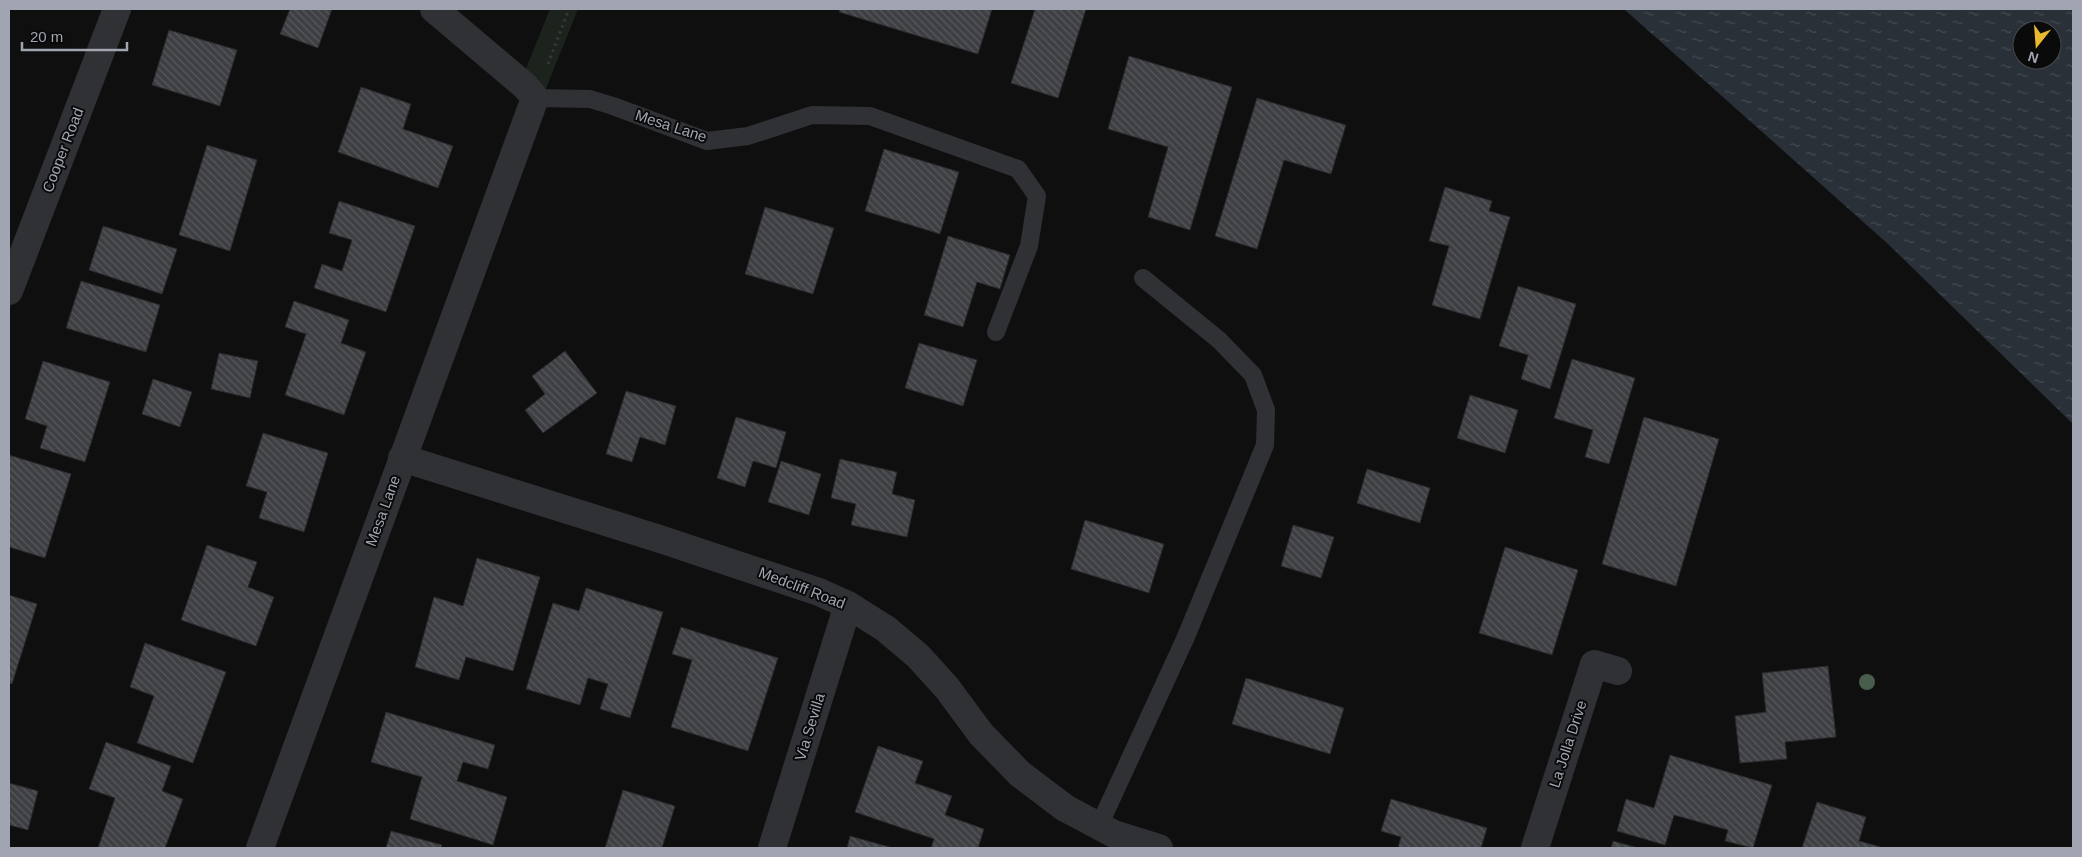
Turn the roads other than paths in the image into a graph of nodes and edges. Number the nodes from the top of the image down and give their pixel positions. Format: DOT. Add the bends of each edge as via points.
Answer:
graph roads {
  1 [pos="118,9"];
  2 [pos="434,9"];
  3 [pos="535,98"];
  4 [pos="1143,278"];
  5 [pos="9,291"];
  6 [pos="996,332"];
  7 [pos="402,458"];
  8 [pos="848,605"];
  9 [pos="1618,671"];
  10 [pos="1099,826"];
  11 [pos="260,848"];
  12 [pos="772,848"];
  13 [pos="1159,848"];
  14 [pos="1535,848"];
  1 -- 5 [label="street, Cooper Road"];
  2 -- 3 [label="street"];
  3 -- 6 [label="lane, Mesa Lane" via="590,99 707,140 748,136 812,115 870,116 1018,168 1037,196 1029,246"];
  3 -- 7 [label="street, Mesa Lane"];
  4 -- 10 [label="lane" via="1219,340 1253,375 1266,410 1265,445 1185,639"];
  7 -- 8 [label="street, Medcliff Road" via="672,543 819,592"];
  7 -- 11 [label="street, Mesa Lane"];
  8 -- 10 [label="street, Medcliff Road" via="886,629 918,656 981,734 1020,774 1065,808"];
  8 -- 12 [label="street, Via Sevilla"];
  9 -- 14 [label="street, La Jolla Drive" via="1594,664"];
  10 -- 13 [label="street, Medcliff Road"];
}
